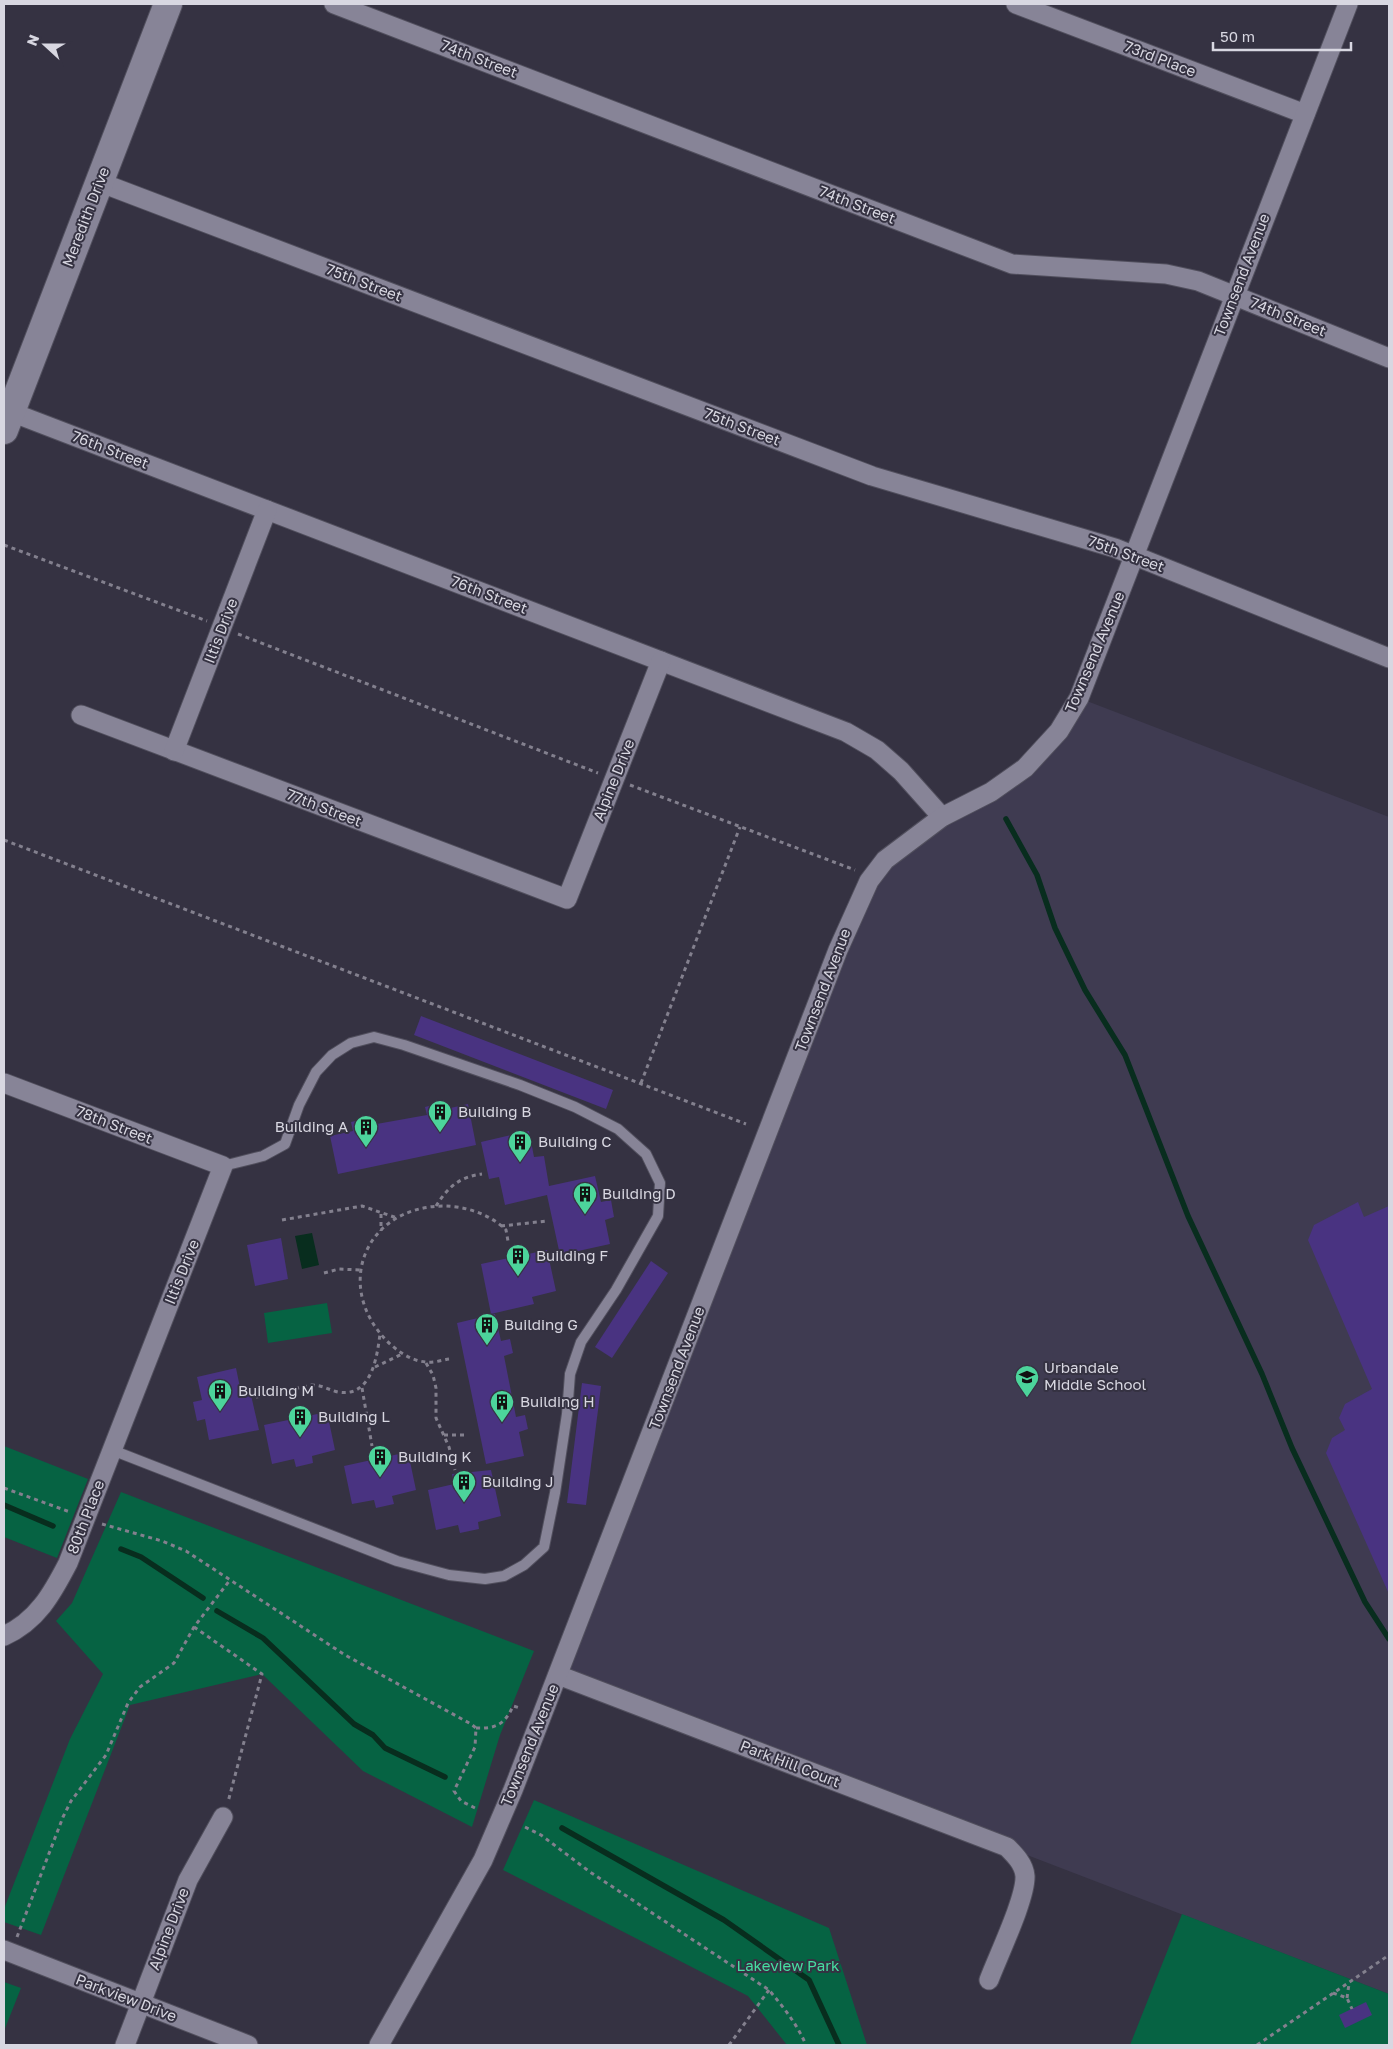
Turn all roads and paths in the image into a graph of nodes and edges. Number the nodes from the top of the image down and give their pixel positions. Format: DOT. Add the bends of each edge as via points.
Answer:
graph roads {
  1 [pos="168,4"];
  2 [pos="334,4"];
  3 [pos="1016,4"];
  4 [pos="1348,4"];
  5 [pos="1305,114"];
  6 [pos="99,182"];
  7 [pos="1234,296"];
  8 [pos="1389,358"];
  9 [pos="7,421"];
  10 [pos="267,510"];
  11 [pos="4,545"];
  12 [pos="1135,556"];
  13 [pos="223,625"];
  14 [pos="1389,658"];
  15 [pos="661,661"];
  16 [pos="81,715"];
  17 [pos="174,751"];
  18 [pos="614,780"];
  19 [pos="942,817"];
  20 [pos="740,827"];
  21 [pos="4,840"];
  22 [pos="872,877"];
  23 [pos="567,899"];
  24 [pos="4,1083"];
  25 [pos="641,1083"];
  26 [pos="746,1124"];
  27 [pos="223,1166"];
  28 [pos="482,1174"];
  29 [pos="436,1206"];
  30 [pos="380,1214"];
  31 [pos="398,1218"];
  32 [pos="282,1220"];
  33 [pos="546,1221"];
  34 [pos="501,1226"];
  35 [pos="380,1232"];
  36 [pos="508,1241"];
  37 [pos="361,1270"];
  38 [pos="324,1273"];
  39 [pos="380,1334"];
  40 [pos="402,1354"];
  41 [pos="449,1359"];
  42 [pos="425,1362"];
  43 [pos="374,1367"];
  44 [pos="140,1377"];
  45 [pos="362,1388"];
  46 [pos="256,1397"];
  47 [pos="444,1435"];
  48 [pos="464,1435"];
  49 [pos="372,1446"];
  50 [pos="112,1450"];
  51 [pos="455,1470"];
  52 [pos="4,1488"];
  53 [pos="86,1518"];
  54 [pos="230,1580"];
  55 [pos="194,1627"];
  56 [pos="4,1636"];
  57 [pos="558,1675"];
  58 [pos="520,1708"];
  59 [pos="476,1728"];
  60 [pos="477,1809"];
  61 [pos="223,1817"];
  62 [pos="525,1827"];
  63 [pos="7,1952"];
  64 [pos="1389,1955"];
  65 [pos="989,1980"];
  66 [pos="1349,1983"];
  67 [pos="769,1990"];
  68 [pos="1332,1993"];
  69 [pos="1348,1998"];
  70 [pos="141,2004"];
  71 [pos="1352,2009"];
  72 [pos="125,2045"];
  73 [pos="248,2045"];
  74 [pos="379,2045"];
  75 [pos="729,2045"];
  76 [pos="806,2045"];
  77 [pos="1257,2045"];
  1 -- 6 [label="main road, Meredith Drive"];
  2 -- 7 [label="street, 74th Street" via="1012,264 1166,274 1198,281"];
  3 -- 5 [label="street, 73rd Place"];
  4 -- 5 [label="street, Townsend Avenue"];
  5 -- 7 [label="street, Townsend Avenue"];
  6 -- 9 [label="main road, Meredith Drive"];
  6 -- 12 [label="street, 75th Street" via="872,476"];
  7 -- 8 [label="street, 74th Street"];
  7 -- 12 [label="street, Townsend Avenue"];
  9 -- 10 [label="street, 76th Street"];
  10 -- 13 [label="street, Iltis Drive"];
  10 -- 15 [label="street, 76th Street"];
  11 -- 13 [label="path" via="194,618"];
  12 -- 14 [label="street, 75th Street"];
  12 -- 19 [label="street, Townsend Avenue" via="1078,698 1059,731 1043,751 1018,773 992,792"];
  13 -- 17 [label="street, Iltis Drive"];
  13 -- 18 [label="path" via="242,636"];
  15 -- 18 [label="street, Alpine Drive"];
  15 -- 19 [label="street, 76th Street" via="846,732 877,750 901,771"];
  16 -- 17 [label="street, 77th Street"];
  17 -- 23 [label="street, 77th Street"];
  18 -- 20 [label="path"];
  18 -- 23 [label="street, Alpine Drive"];
  19 -- 22 [label="street, Townsend Avenue" via="885,860"];
  20 -- 22 [label="path"];
  20 -- 25 [label="path"];
  21 -- 25 [label="path"];
  22 -- 57 [label="street, Townsend Avenue" via="838,950"];
  24 -- 27 [label="street, 78th Street"];
  25 -- 26 [label="path"];
  27 -- 44 [label="street, Iltis Drive"];
  27 -- 50 [label="lane" via="263,1156 285,1144 299,1105 316,1072 351,1042 374,1038 404,1045 520,1085 618,1129 646,1154 660,1183 658,1216 642,1247 581,1342 570,1374 556,1493 544,1547 524,1565 504,1576 485,1579 449,1575 397,1561"];
  28 -- 29 [label="path" via="455,1183"];
  29 -- 31 [label="path" via="408,1210"];
  29 -- 34 [label="path" via="468,1209"];
  30 -- 31 [label="path"];
  30 -- 32 [label="path" via="370,1207 353,1206"];
  30 -- 35 [label="path"];
  31 -- 35 [label="path"];
  33 -- 34 [label="path"];
  34 -- 36 [label="path" via="506,1230"];
  35 -- 37 [label="path" via="368,1245"];
  37 -- 38 [label="path" via="339,1269"];
  37 -- 39 [label="path" via="363,1299 372,1325"];
  39 -- 40 [label="path"];
  39 -- 43 [label="path"];
  40 -- 42 [label="path"];
  40 -- 43 [label="path"];
  41 -- 42 [label="path"];
  42 -- 47 [label="path" via="434,1375 436,1418"];
  43 -- 45 [label="path"];
  44 -- 50 [label="street, 80th Place"];
  45 -- 46 [label="path" via="338,1392 312,1385"];
  45 -- 49 [label="path"];
  47 -- 48 [label="path"];
  47 -- 51 [label="path"];
  50 -- 53 [label="street, 80th Place"];
  52 -- 53 [label="path"];
  53 -- 54 [label="path" via="186,1551"];
  53 -- 56 [label="street, 80th Place" via="50,1598 32,1617"];
  54 -- 55 [label="path"];
  54 -- 59 [label="path" via="344,1655"];
  55 -- 61 [label="path" via="262,1674"];
  55 -- 63 [label="path" via="174,1663 140,1688 128,1703 106,1755 71,1801"];
  57 -- 65 [label="street, Park Hill Court" via="1007,1847 1019,1859 1025,1875 1023,1892"];
  57 -- 74 [label="street, Townsend Avenue" via="483,1860"];
  58 -- 59 [label="path" via="513,1706 502,1724 496,1727"];
  59 -- 60 [label="path" via="475,1747 454,1791 461,1801"];
  61 -- 70 [label="street, Alpine Drive" via="188,1880"];
  62 -- 67 [label="path"];
  63 -- 70 [label="street, Parkview Drive"];
  64 -- 66 [label="path"];
  66 -- 68 [label="path"];
  66 -- 69 [label="path"];
  67 -- 75 [label="path"];
  67 -- 76 [label="path" via="801,2032"];
  68 -- 69 [label="path"];
  68 -- 77 [label="path"];
  69 -- 71 [label="path"];
  70 -- 72 [label="street, Alpine Drive"];
  70 -- 73 [label="street, Parkview Drive"];
}
